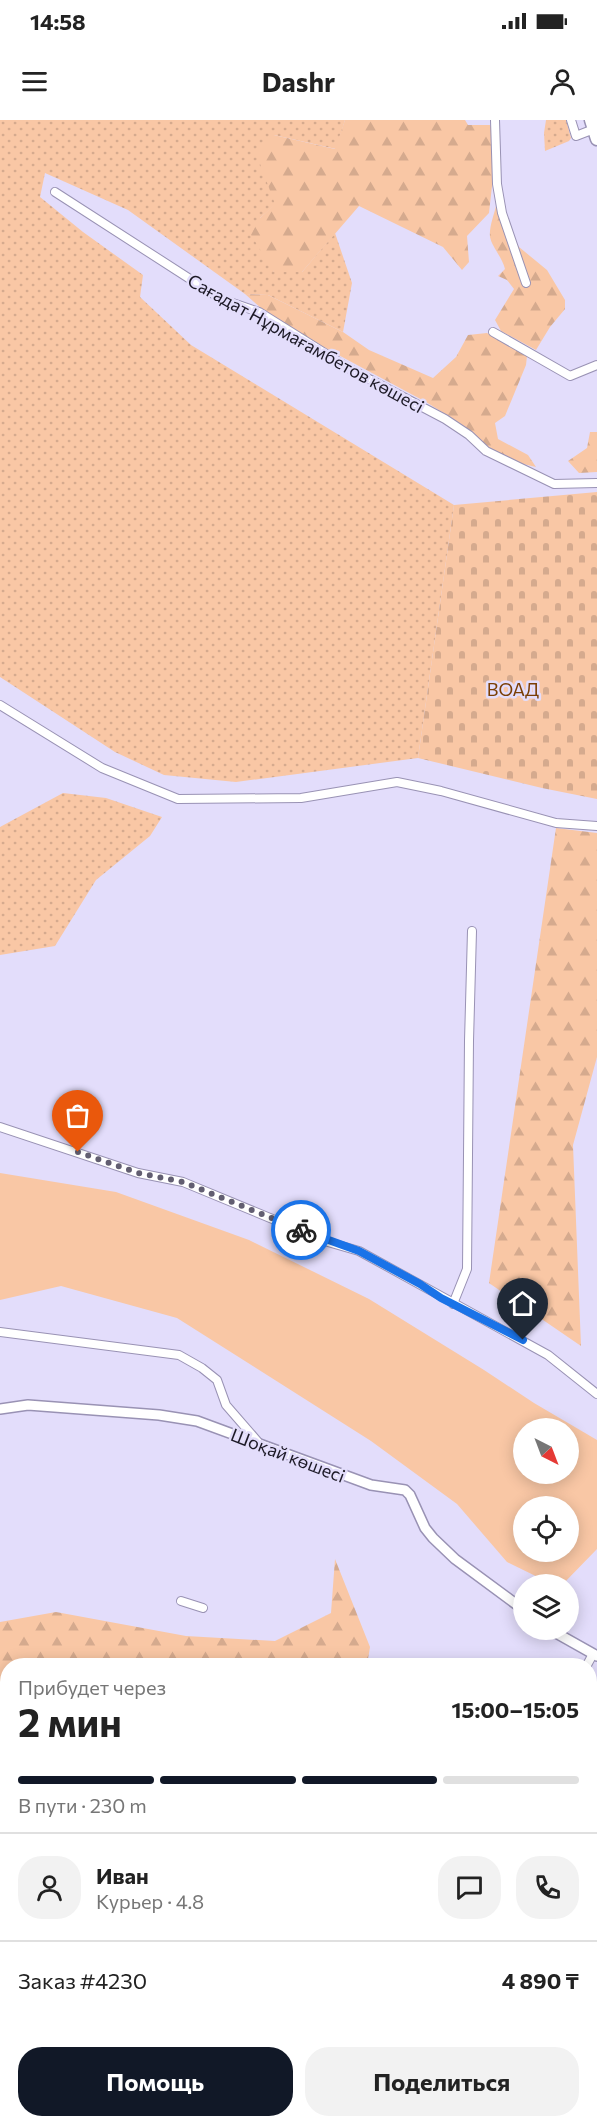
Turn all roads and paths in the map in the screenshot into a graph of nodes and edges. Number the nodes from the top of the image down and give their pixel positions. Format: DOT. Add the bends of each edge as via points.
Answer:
graph roads {
  1 [pos="495,120"];
  2 [pos="571,120"];
  3 [pos="594,129"];
  4 [pos="55,192"];
  5 [pos="526,283"];
  6 [pos="493,332"];
  7 [pos="597,365"];
  8 [pos="597,483"];
  9 [pos="0,705"];
  10 [pos="597,826"];
  11 [pos="472,931"];
  12 [pos="0,1127"];
  13 [pos="453,1304"];
  14 [pos="0,1332"];
  15 [pos="597,1394"];
  16 [pos="0,1409"];
  17 [pos="259,1443"];
  18 [pos="181,1601"];
  19 [pos="513,1602"];
  20 [pos="203,1608"];
  21 [pos="568,1640"];
  22 [pos="595,1655"];
  1 -- 5 [label="street" via="496,184"];
  2 -- 3 [label="street" via="576,136"];
  4 -- 8 [label="street, Сағадат Нұрмағамбетов көшесі" via="221,299 259,312 350,369 445,420 486,451 554,484"];
  6 -- 7 [label="street" via="570,376"];
  9 -- 10 [label="street" via="102,768 178,799 301,798 397,782 556,823"];
  11 -- 13 [label="street" via="467,1269"];
  12 -- 13 [label="street" via="138,1173 213,1193 328,1242 359,1251"];
  13 -- 15 [label="street" via="548,1354"];
  14 -- 17 [label="street" via="179,1355 217,1380 226,1405"];
  16 -- 17 [label="street, Шоқай көшесі" via="28,1406 159,1415 197,1421"];
  17 -- 19 [label="street, Шоқай көшесі" via="371,1485 405,1490 433,1538"];
  18 -- 20 [label="street"];
  21 -- 22 [label="street"];
}
